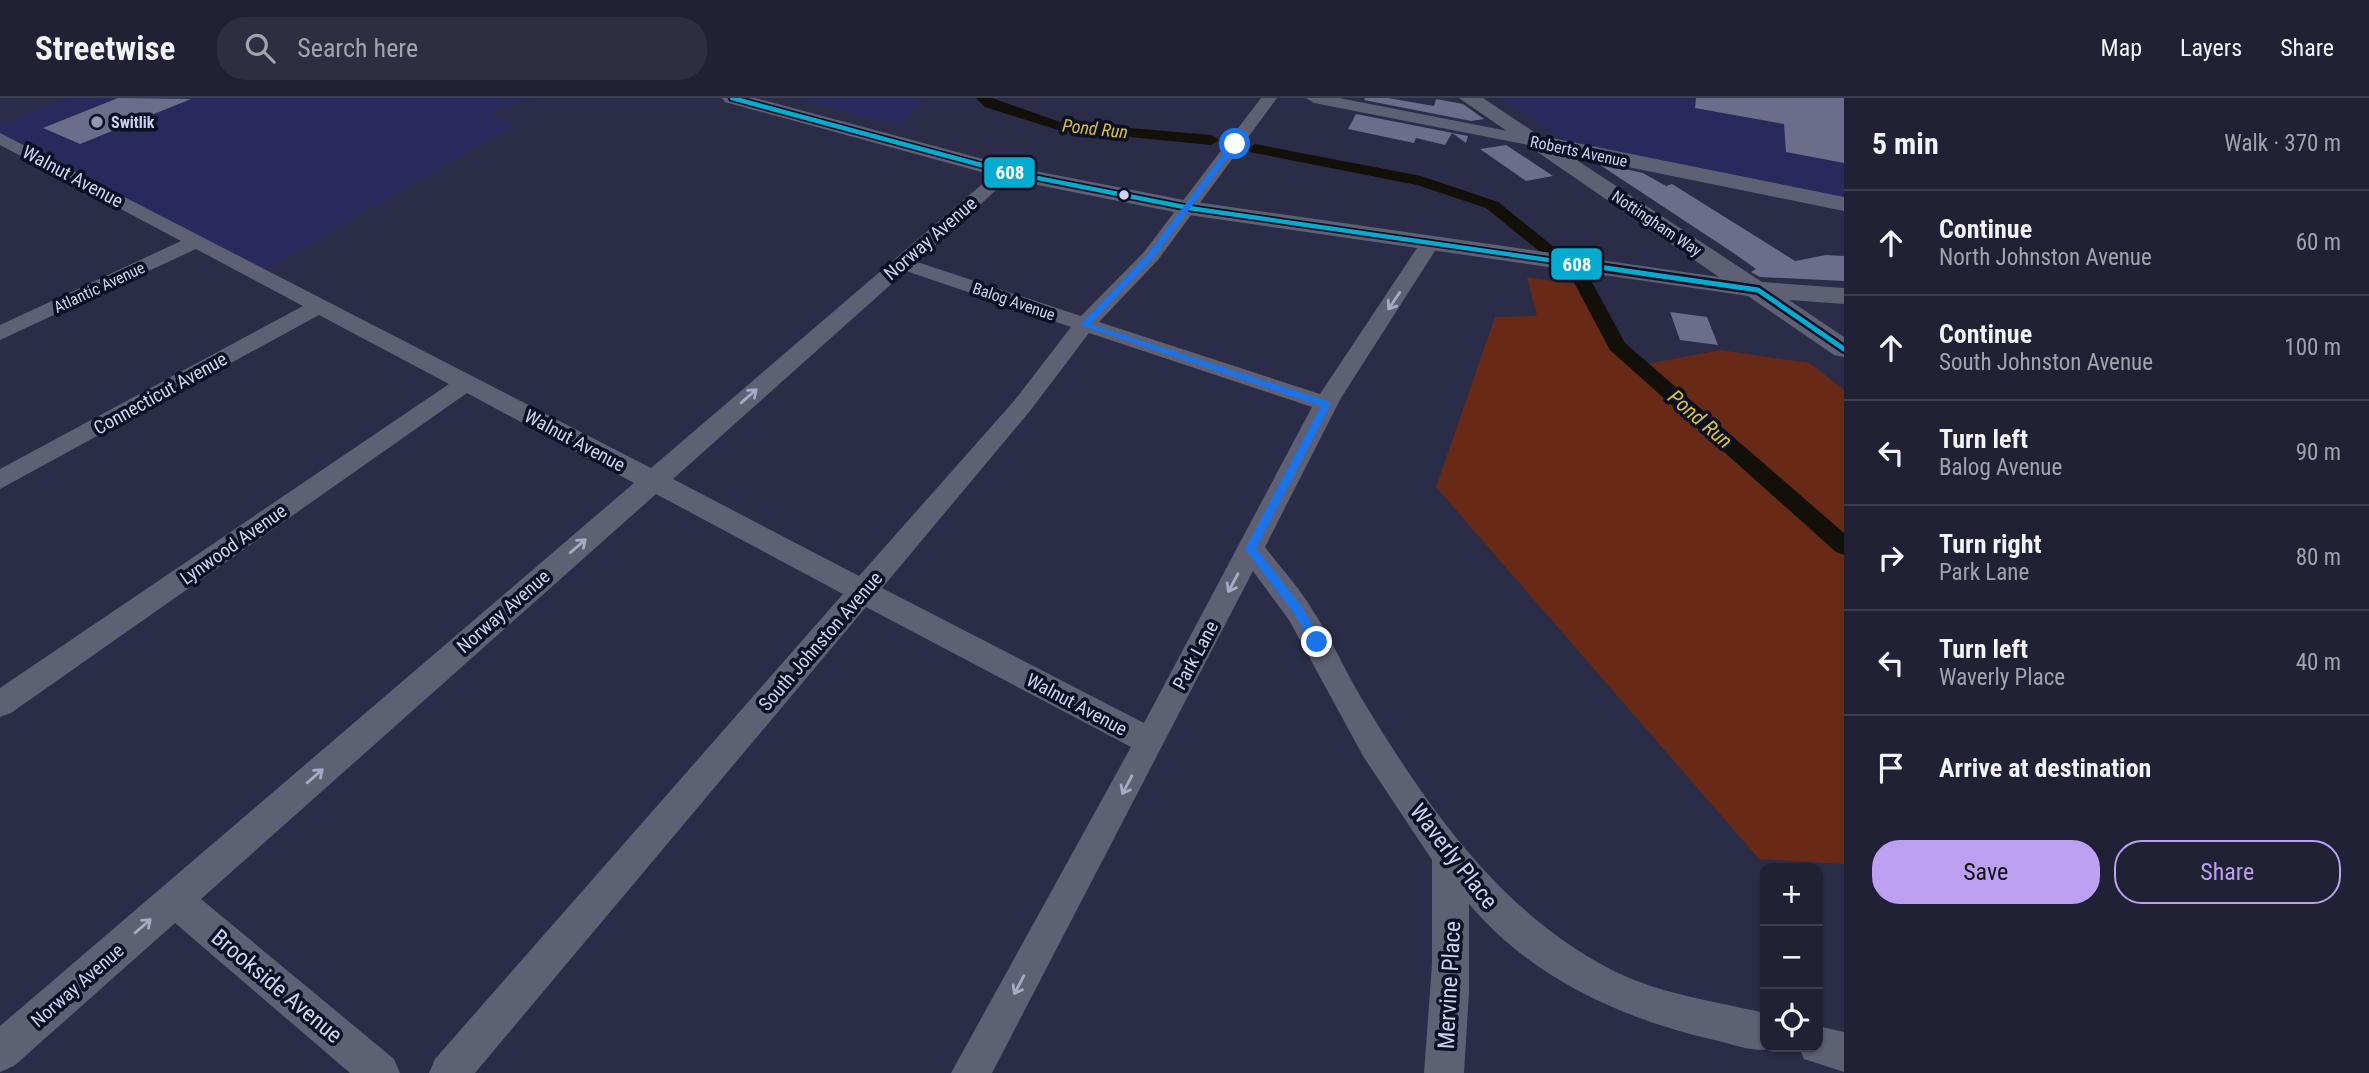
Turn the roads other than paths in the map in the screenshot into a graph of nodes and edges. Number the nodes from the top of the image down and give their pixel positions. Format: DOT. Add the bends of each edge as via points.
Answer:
graph roads {
  1 [pos="732,98"];
  2 [pos="1269,98"];
  3 [pos="1314,98"];
  4 [pos="1469,98"];
  5 [pos="0,138"];
  6 [pos="1534,141"];
  7 [pos="1007,172"];
  8 [pos="1844,204"];
  9 [pos="1189,208"];
  10 [pos="197,241"];
  11 [pos="1430,243"];
  12 [pos="901,263"];
  13 [pos="1758,290"];
  14 [pos="1844,296"];
  15 [pos="319,306"];
  16 [pos="1084,325"];
  17 [pos="0,333"];
  18 [pos="1844,349"];
  19 [pos="466,383"];
  20 [pos="1326,404"];
  21 [pos="0,480"];
  22 [pos="652,481"];
  23 [pos="1251,549"];
  24 [pos="862,591"];
  25 [pos="0,704"];
  26 [pos="1150,742"];
  27 [pos="1449,856"];
  28 [pos="174,899"];
  29 [pos="1760,1031"];
  30 [pos="1823,1046"];
  31 [pos="0,1052"];
  32 [pos="1844,1052"];
  33 [pos="380,1073"];
  34 [pos="449,1073"];
  35 [pos="971,1073"];
  36 [pos="1444,1073"];
  1 -- 7 [label="street"];
  2 -- 9 [label="street, South Johnston Avenue"];
  3 -- 6 [label="street, Roberts Avenue"];
  4 -- 6 [label="street, Nottingham Way"];
  5 -- 10 [label="street, Walnut Avenue"];
  6 -- 8 [label="street, Roberts Avenue"];
  6 -- 13 [label="street, Nottingham Way"];
  7 -- 9 [label="street"];
  7 -- 12 [label="street, Norway Avenue"];
  9 -- 11 [label="street"];
  9 -- 16 [label="street, South Johnston Avenue" via="1151,256"];
  10 -- 15 [label="street, Walnut Avenue"];
  10 -- 17 [label="street, Atlantic Avenue"];
  11 -- 13 [label="street"];
  11 -- 20 [label="street, Park Lane, one-way"];
  12 -- 16 [label="street, Balog Avenue"];
  22 -- 12 [label="street, Norway Avenue, one-way"];
  13 -- 14 [label="street"];
  13 -- 18 [label="street, Nottingham Way"];
  15 -- 19 [label="street, Walnut Avenue"];
  15 -- 21 [label="street, Connecticut Avenue"];
  16 -- 20 [label="street, Balog Avenue"];
  16 -- 24 [label="street, South Johnston Avenue" via="1022,406"];
  19 -- 22 [label="street, Walnut Avenue"];
  19 -- 25 [label="street, Lynwood Avenue"];
  20 -- 23 [label="street, Park Lane"];
  22 -- 24 [label="street, Walnut Avenue"];
  28 -- 22 [label="street, Norway Avenue, one-way"];
  23 -- 26 [label="street, Park Lane, one-way"];
  23 -- 27 [label="street, Waverly Place" via="1298,610 1397,783"];
  24 -- 26 [label="street, Walnut Avenue"];
  24 -- 34 [label="street, South Johnston Avenue"];
  26 -- 35 [label="street, Park Lane, one-way"];
  27 -- 29 [label="street, Waverly Place" via="1511,925 1598,983 1648,1004"];
  27 -- 36 [label="street, Mervine Place" via="1452,974"];
  31 -- 28 [label="street, Norway Avenue, one-way"];
  28 -- 33 [label="street, Brookside Avenue"];
  30 -- 32 [label="street"];
}
